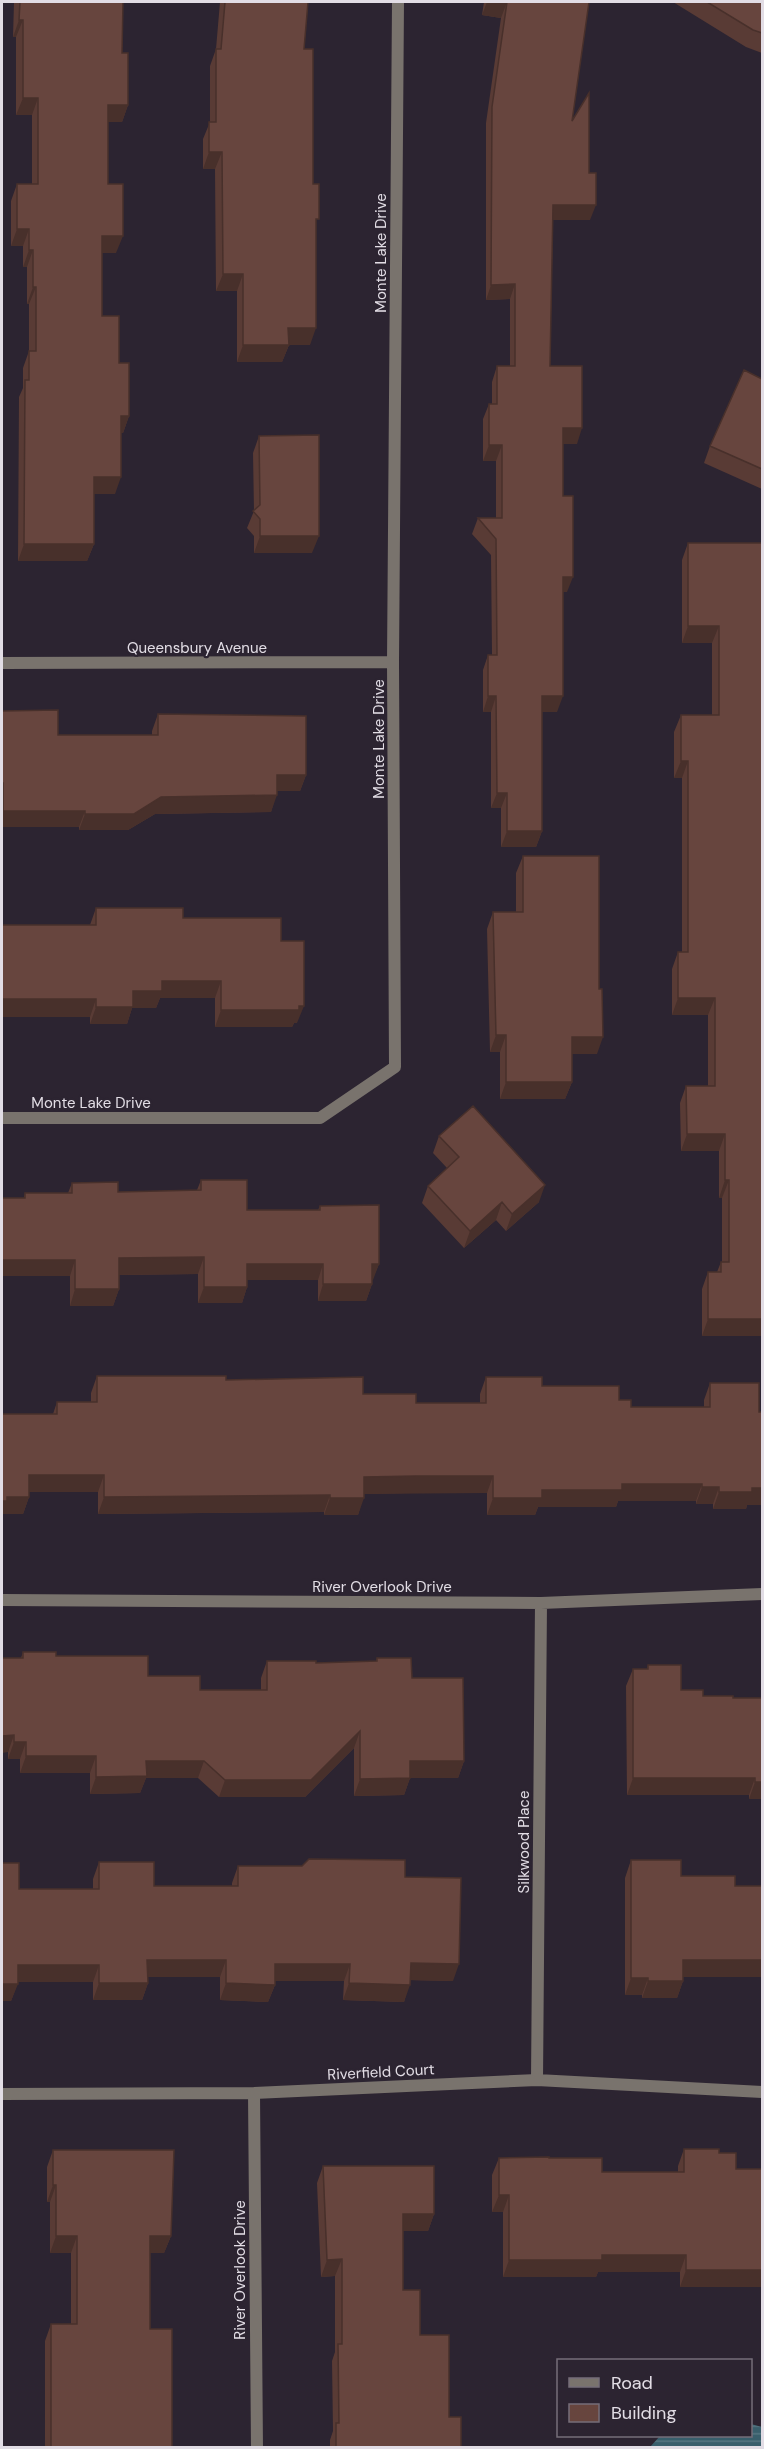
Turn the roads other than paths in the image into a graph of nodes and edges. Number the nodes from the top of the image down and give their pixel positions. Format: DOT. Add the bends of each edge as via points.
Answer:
graph roads {
  1 [pos="398,2"];
  2 [pos="393,662"];
  3 [pos="2,663"];
  4 [pos="2,1118"];
  5 [pos="762,1594"];
  6 [pos="2,1600"];
  7 [pos="541,1604"];
  8 [pos="537,2080"];
  9 [pos="762,2092"];
  10 [pos="254,2093"];
  11 [pos="2,2094"];
  12 [pos="256,2448"];
  1 -- 2 [label="street, Monte Lake Drive"];
  2 -- 3 [label="street, Queensbury Avenue"];
  2 -- 4 [label="street, Monte Lake Drive" via="395,1067 320,1118"];
  5 -- 7 [label="street, River Overlook Drive"];
  6 -- 7 [label="street, River Overlook Drive"];
  7 -- 8 [label="street, Silkwood Place"];
  8 -- 9 [label="street, Riverfield Court"];
  8 -- 10 [label="street, Riverfield Court"];
  10 -- 11 [label="street, Riverfield Court"];
  10 -- 12 [label="street, River Overlook Drive"];
}
